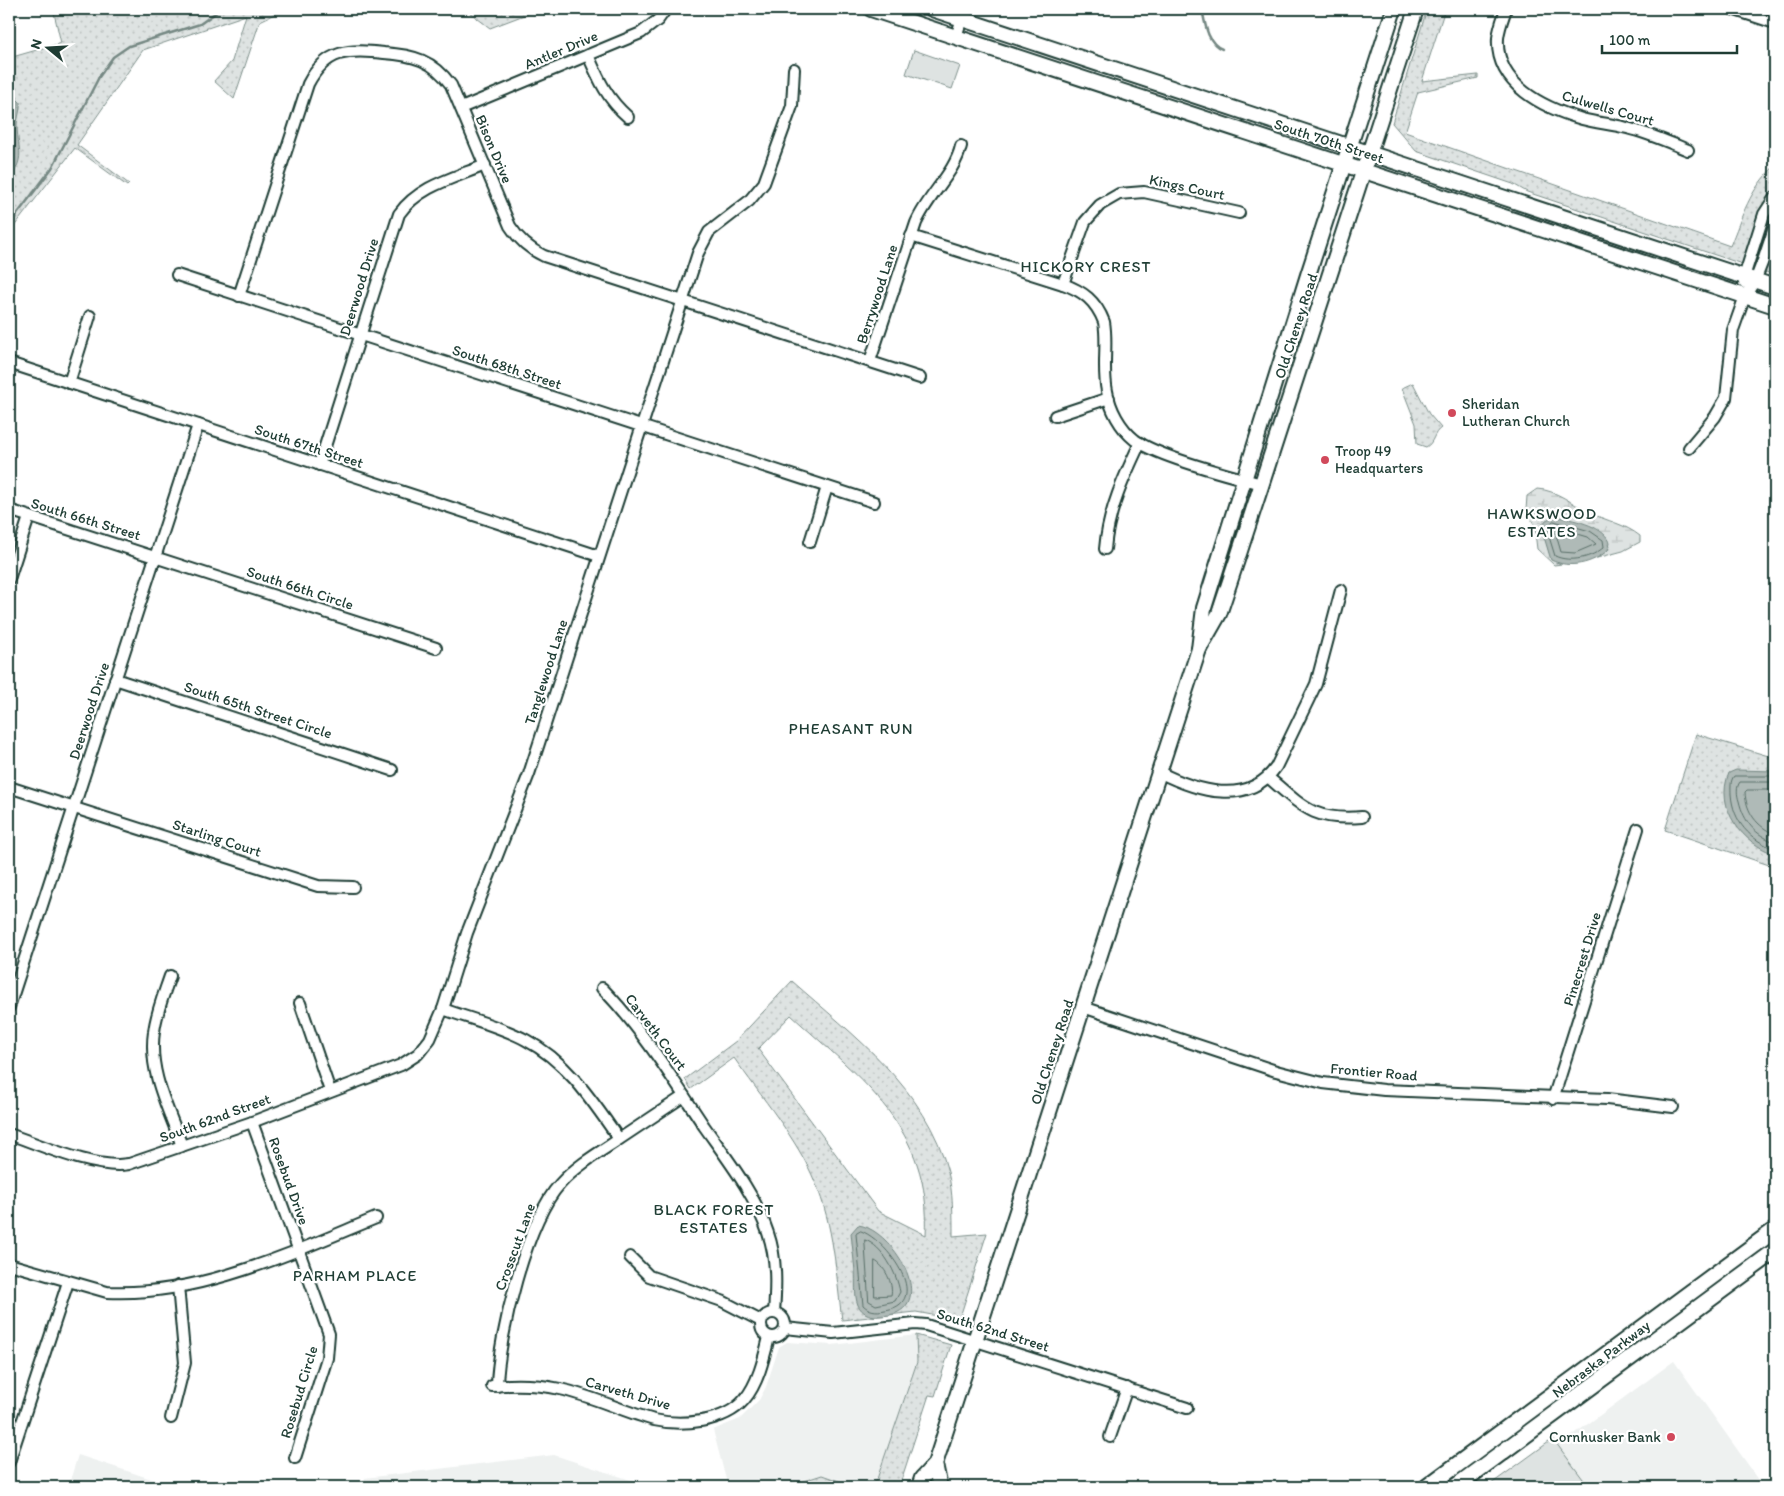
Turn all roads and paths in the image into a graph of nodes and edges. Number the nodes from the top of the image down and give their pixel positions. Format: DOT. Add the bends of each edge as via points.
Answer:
graph roads {
  1 [pos="666,9"];
  2 [pos="872,9"];
  3 [pos="932,9"];
  4 [pos="1394,9"];
  5 [pos="1416,9"];
  6 [pos="1506,9"];
  7 [pos="1732,9"];
  8 [pos="958,13"];
  9 [pos="1775,23"];
  10 [pos="951,35"];
  11 [pos="588,55"];
  12 [pos="794,69"];
  13 [pos="461,108"];
  14 [pos="628,117"];
  15 [pos="1350,145"];
  16 [pos="961,146"];
  17 [pos="1688,150"];
  18 [pos="1370,152"];
  19 [pos="1344,163"];
  20 [pos="485,165"];
  21 [pos="1364,169"];
  22 [pos="1775,197"];
  23 [pos="1239,213"];
  24 [pos="1775,225"];
  25 [pos="911,236"];
  26 [pos="177,275"];
  27 [pos="1750,279"];
  28 [pos="1063,284"];
  29 [pos="1775,287"];
  30 [pos="239,296"];
  31 [pos="1744,296"];
  32 [pos="683,300"];
  33 [pos="1775,306"];
  34 [pos="90,316"];
  35 [pos="360,335"];
  36 [pos="870,361"];
  37 [pos="9,364"];
  38 [pos="920,378"];
  39 [pos="68,383"];
  40 [pos="1109,398"];
  41 [pos="1055,416"];
  42 [pos="198,425"];
  43 [pos="641,426"];
  44 [pos="1140,443"];
  45 [pos="1689,448"];
  46 [pos="319,465"];
  47 [pos="1245,480"];
  48 [pos="1262,484"];
  49 [pos="827,487"];
  50 [pos="874,502"];
  51 [pos="9,510"];
  52 [pos="29,517"];
  53 [pos="810,542"];
  54 [pos="1104,549"];
  55 [pos="155,556"];
  56 [pos="599,556"];
  57 [pos="9,580"];
  58 [pos="1341,590"];
  59 [pos="436,648"];
  60 [pos="1198,650"];
  61 [pos="115,679"];
  62 [pos="392,770"];
  63 [pos="1159,772"];
  64 [pos="1269,778"];
  65 [pos="9,787"];
  66 [pos="73,808"];
  67 [pos="1362,816"];
  68 [pos="1638,829"];
  69 [pos="352,887"];
  70 [pos="170,976"];
  71 [pos="602,988"];
  72 [pos="300,1002"];
  73 [pos="9,1007"];
  74 [pos="1083,1007"];
  75 [pos="443,1010"];
  76 [pos="424,1048"];
  77 [pos="330,1091"];
  78 [pos="684,1096"];
  79 [pos="1553,1098"];
  80 [pos="1673,1107"];
  81 [pos="252,1122"];
  82 [pos="9,1134"];
  83 [pos="619,1139"];
  84 [pos="182,1146"];
  85 [pos="376,1218"];
  86 [pos="1775,1230"];
  87 [pos="299,1250"];
  88 [pos="1775,1251"];
  89 [pos="630,1257"];
  90 [pos="9,1264"];
  91 [pos="68,1282"];
  92 [pos="178,1286"];
  93 [pos="774,1313"];
  94 [pos="761,1321"];
  95 [pos="785,1328"];
  96 [pos="769,1337"];
  97 [pos="976,1339"];
  98 [pos="494,1386"];
  99 [pos="1126,1388"];
  100 [pos="1187,1408"];
  101 [pos="171,1418"];
  102 [pos="1110,1437"];
  103 [pos="295,1458"];
  104 [pos="9,1462"];
  105 [pos="935,1464"];
  106 [pos="918,1487"];
  107 [pos="938,1487"];
  108 [pos="1428,1487"];
  109 [pos="1455,1487"];
  1 -- 11 [label="street, Antler Drive" via="641,33"];
  2 -- 10 [label="main road, South 70th Street"];
  3 -- 8 [label="main road, South 70th Street"];
  4 -- 15 [label="main road, Old Cheney Road"];
  5 -- 18 [label="main road, Old Cheney Road"];
  6 -- 17 [label="street, Culwells Court" via="1498,38 1499,54 1506,73 1520,89 1573,116 1630,128"];
  7 -- 9 [label="street"];
  8 -- 10 [label="street"];
  8 -- 15 [label="main road, South 70th Street"];
  10 -- 19 [label="main road, South 70th Street"];
  11 -- 13 [label="street, Antler Drive"];
  11 -- 14 [label="street" via="604,91"];
  12 -- 32 [label="street, Tanglewood Lane" via="792,106 764,183 750,201 709,232 698,253"];
  13 -- 20 [label="street, Bison Drive"];
  13 -- 30 [label="street, Bison Drive" via="444,76 418,58 358,50 336,54 320,65 308,84"];
  15 -- 18 [label="main road, South 70th Street"];
  15 -- 19 [label="main road, Old Cheney Road"];
  16 -- 25 [label="street, Berrywood Lane" via="951,169 925,202"];
  18 -- 21 [label="main road, Old Cheney Road"];
  18 -- 27 [label="main road, South 70th Street"];
  19 -- 21 [label="main road, South 70th Street"];
  19 -- 47 [label="main road, Old Cheney Road"];
  20 -- 32 [label="street, Bison Drive" via="510,226 532,250"];
  20 -- 35 [label="street, Deerwood Drive" via="424,190 403,209 394,224"];
  21 -- 31 [label="main road, South 70th Street"];
  21 -- 48 [label="main road, Old Cheney Road"];
  22 -- 27 [label="street" via="1764,214"];
  23 -- 28 [label="street, Kings Court" via="1144,192 1119,194 1100,205 1084,222"];
  24 -- 27 [label="street"];
  25 -- 28 [label="street"];
  25 -- 36 [label="street, Berrywood Lane"];
  26 -- 30 [label="street, South 68th Street"];
  27 -- 29 [label="main road, South 70th Street"];
  27 -- 31 [label="street"];
  28 -- 40 [label="street" via="1086,294 1100,311 1106,332 1105,374"];
  30 -- 35 [label="street, South 68th Street"];
  31 -- 33 [label="main road, South 70th Street"];
  31 -- 45 [label="street" via="1731,337 1726,398"];
  32 -- 36 [label="street, Bison Drive"];
  32 -- 43 [label="street, Tanglewood Lane"];
  34 -- 39 [label="street"];
  35 -- 43 [label="street, South 68th Street"];
  35 -- 46 [label="street, Deerwood Drive"];
  36 -- 38 [label="street, Bison Drive"];
  37 -- 39 [label="street, South 67th Street"];
  39 -- 42 [label="street, South 67th Street"];
  40 -- 41 [label="street"];
  40 -- 44 [label="street" via="1124,428"];
  42 -- 46 [label="street, South 67th Street"];
  42 -- 55 [label="street, Deerwood Drive"];
  43 -- 49 [label="street, South 68th Street"];
  43 -- 56 [label="street, Tanglewood Lane"];
  44 -- 47 [label="street"];
  44 -- 54 [label="street" via="1112,508"];
  46 -- 56 [label="street, South 67th Street"];
  47 -- 48 [label="street"];
  47 -- 60 [label="main road, Old Cheney Road" via="1202,617"];
  48 -- 60 [label="main road, Old Cheney Road" via="1218,614"];
  49 -- 50 [label="street, South 68th Street"];
  49 -- 53 [label="street"];
  51 -- 52 [label="street, South 66th Street"];
  52 -- 55 [label="street, South 66th Street"];
  52 -- 57 [label="street"];
  55 -- 59 [label="street, South 66th Circle"];
  55 -- 61 [label="street, Deerwood Drive"];
  56 -- 75 [label="street, Tanglewood Lane" via="526,783 468,932"];
  58 -- 64 [label="street" via="1316,684"];
  60 -- 63 [label="main road, Old Cheney Road"];
  61 -- 62 [label="street, South 65th Street Circle"];
  61 -- 66 [label="street, Deerwood Drive"];
  63 -- 64 [label="street" via="1174,780 1228,793 1250,790"];
  63 -- 74 [label="main road, Old Cheney Road"];
  64 -- 67 [label="street" via="1317,815 1338,819"];
  65 -- 66 [label="street, Starling Court"];
  66 -- 69 [label="street, Starling Court" via="318,886"];
  66 -- 73 [label="street, Deerwood Drive"];
  68 -- 79 [label="street, Pinecrest Drive"];
  70 -- 84 [label="street" via="154,1031 153,1060 156,1077"];
  71 -- 78 [label="street, Carveth Court" via="627,1015"];
  72 -- 77 [label="street"];
  74 -- 79 [label="street, Frontier Road" via="1276,1071 1323,1083 1384,1090"];
  74 -- 97 [label="main road, Old Cheney Road"];
  75 -- 76 [label="street, Tanglewood Lane"];
  75 -- 83 [label="street" via="526,1040 554,1059 583,1088"];
  76 -- 77 [label="street, South 62nd Street" via="401,1065"];
  77 -- 81 [label="street, South 62nd Street"];
  78 -- 83 [label="street, Crosscut Lane"];
  78 -- 93 [label="street" via="751,1195 762,1217 774,1261"];
  79 -- 80 [label="street, Frontier Road" via="1608,1099"];
  81 -- 84 [label="street, South 62nd Street"];
  81 -- 87 [label="street, Rosebud Drive"];
  82 -- 84 [label="street, South 62nd Street" via="110,1166 129,1164"];
  83 -- 98 [label="street, Crosscut Lane" via="588,1159 560,1184 539,1219 507,1314"];
  85 -- 87 [label="street"];
  86 -- 108 [label="main road, Nebraska Parkway"];
  87 -- 92 [label="street" via="236,1272"];
  87 -- 103 [label="street, Rosebud Circle" via="326,1323 329,1344 328,1358"];
  88 -- 109 [label="main road, Nebraska Parkway"];
  89 -- 94 [label="street" via="649,1276 722,1301"];
  90 -- 91 [label="street"];
  91 -- 92 [label="street" via="120,1293"];
  91 -- 104 [label="street"];
  92 -- 101 [label="street" via="185,1363"];
  93 -- 94 [label="street" via="766,1314"];
  93 -- 95 [label="street" via="784,1320"];
  94 -- 96 [label="street" via="761,1329"];
  95 -- 96 [label="street" via="780,1335"];
  95 -- 97 [label="street, South 62nd Street" via="833,1333 920,1324"];
  96 -- 98 [label="street, Carveth Drive" via="754,1382 743,1401 710,1419 684,1423 656,1420 561,1389 531,1384"];
  97 -- 99 [label="street, South 62nd Street"];
  97 -- 105 [label="main road, Old Cheney Road"];
  99 -- 100 [label="street, South 62nd Street"];
  99 -- 102 [label="street"];
  105 -- 106 [label="main road, Old Cheney Road"];
  105 -- 107 [label="main road, Old Cheney Road"];
}
